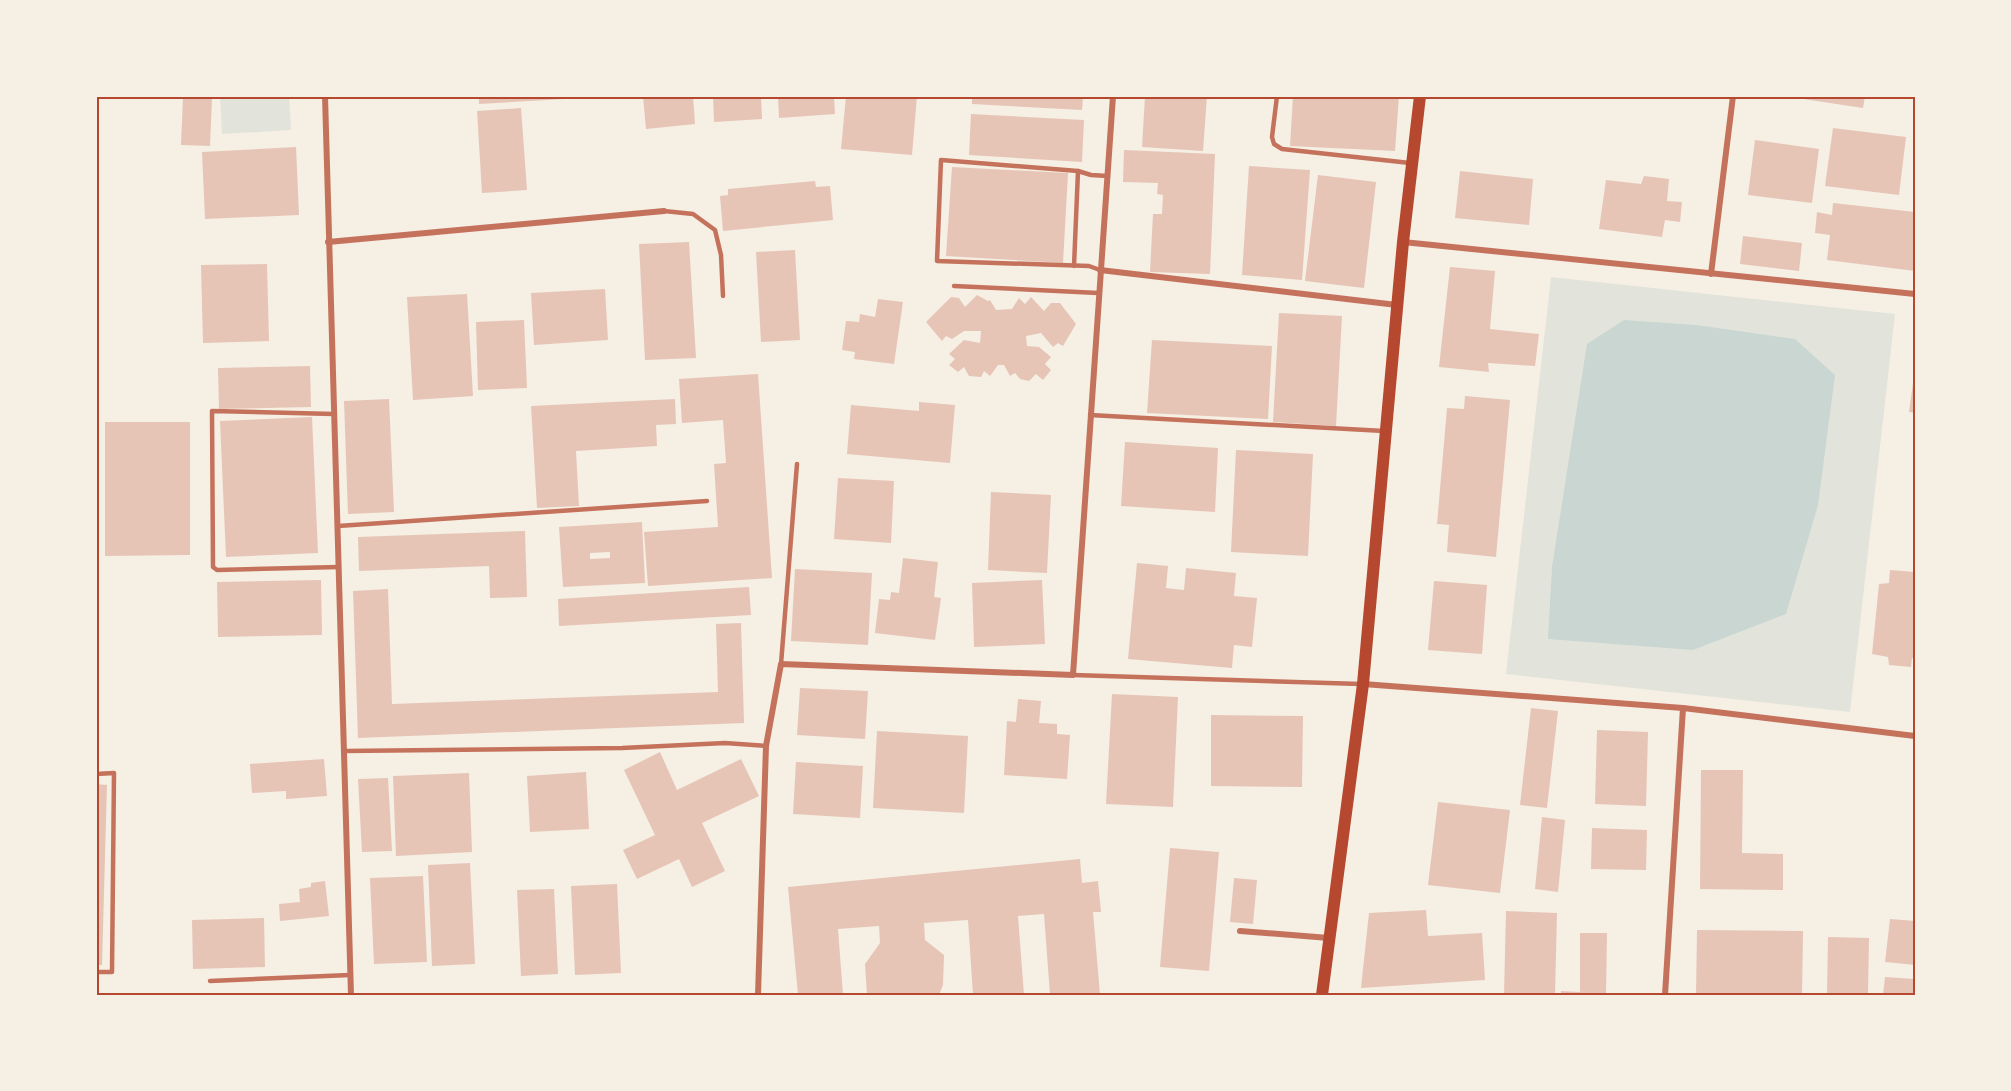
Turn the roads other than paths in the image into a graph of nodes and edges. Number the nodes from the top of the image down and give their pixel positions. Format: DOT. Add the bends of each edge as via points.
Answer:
graph roads {
  1 [pos="325,96"];
  2 [pos="1113,96"];
  3 [pos="1277,96"];
  4 [pos="1420,96"];
  5 [pos="1733,96"];
  6 [pos="1412,163"];
  7 [pos="1078,171"];
  8 [pos="1108,177"];
  9 [pos="664,211"];
  10 [pos="328,242"];
  11 [pos="1403,242"];
  12 [pos="1074,266"];
  13 [pos="1100,270"];
  14 [pos="1711,274"];
  15 [pos="954,286"];
  16 [pos="1098,293"];
  17 [pos="1915,294"];
  18 [pos="723,296"];
  19 [pos="1397,305"];
  20 [pos="334,414"];
  21 [pos="1090,415"];
  22 [pos="1386,431"];
  23 [pos="797,465"];
  24 [pos="707,501"];
  25 [pos="338,525"];
  26 [pos="339,567"];
  27 [pos="781,664"];
  28 [pos="1073,675"];
  29 [pos="1363,684"];
  30 [pos="1683,708"];
  31 [pos="1915,736"];
  32 [pos="766,746"];
  33 [pos="344,751"];
  34 [pos="96,774"];
  35 [pos="1240,931"];
  36 [pos="1330,938"];
  37 [pos="96,972"];
  38 [pos="350,975"];
  39 [pos="210,981"];
  40 [pos="351,995"];
  41 [pos="758,995"];
  42 [pos="1322,995"];
  43 [pos="1665,995"];
  1 -- 10 [label="street"];
  2 -- 8 [label="street"];
  3 -- 6 [label="lane" via="1272,136 1274,144 1282,149"];
  4 -- 6 [label="main road"];
  5 -- 14 [label="street"];
  6 -- 11 [label="main road"];
  7 -- 8 [label="lane"];
  7 -- 12 [label="lane"];
  7 -- 12 [label="lane" via="941,160 937,261"];
  8 -- 13 [label="street"];
  9 -- 10 [label="street"];
  9 -- 18 [label="lane" via="693,214 715,230"];
  10 -- 20 [label="street"];
  11 -- 14 [label="street"];
  11 -- 19 [label="main road"];
  12 -- 13 [label="lane"];
  13 -- 16 [label="street"];
  13 -- 19 [label="street"];
  14 -- 17 [label="street"];
  15 -- 16 [label="lane"];
  16 -- 21 [label="street"];
  19 -- 22 [label="main road"];
  20 -- 25 [label="street"];
  20 -- 26 [label="lane" via="212,411 213,567"];
  21 -- 22 [label="lane"];
  21 -- 28 [label="street"];
  22 -- 29 [label="main road"];
  23 -- 27 [label="lane"];
  24 -- 25 [label="lane"];
  25 -- 26 [label="street"];
  26 -- 33 [label="street"];
  27 -- 28 [label="street"];
  27 -- 32 [label="street"];
  28 -- 29 [label="lane"];
  29 -- 30 [label="street"];
  29 -- 36 [label="main road"];
  30 -- 31 [label="street"];
  30 -- 43 [label="street"];
  32 -- 33 [label="lane" via="724,743"];
  32 -- 41 [label="street"];
  33 -- 38 [label="street"];
  34 -- 37 [label="lane" via="114,773 112,972"];
  35 -- 36 [label="street"];
  36 -- 42 [label="main road"];
  38 -- 39 [label="lane"];
  38 -- 40 [label="street"];
}
